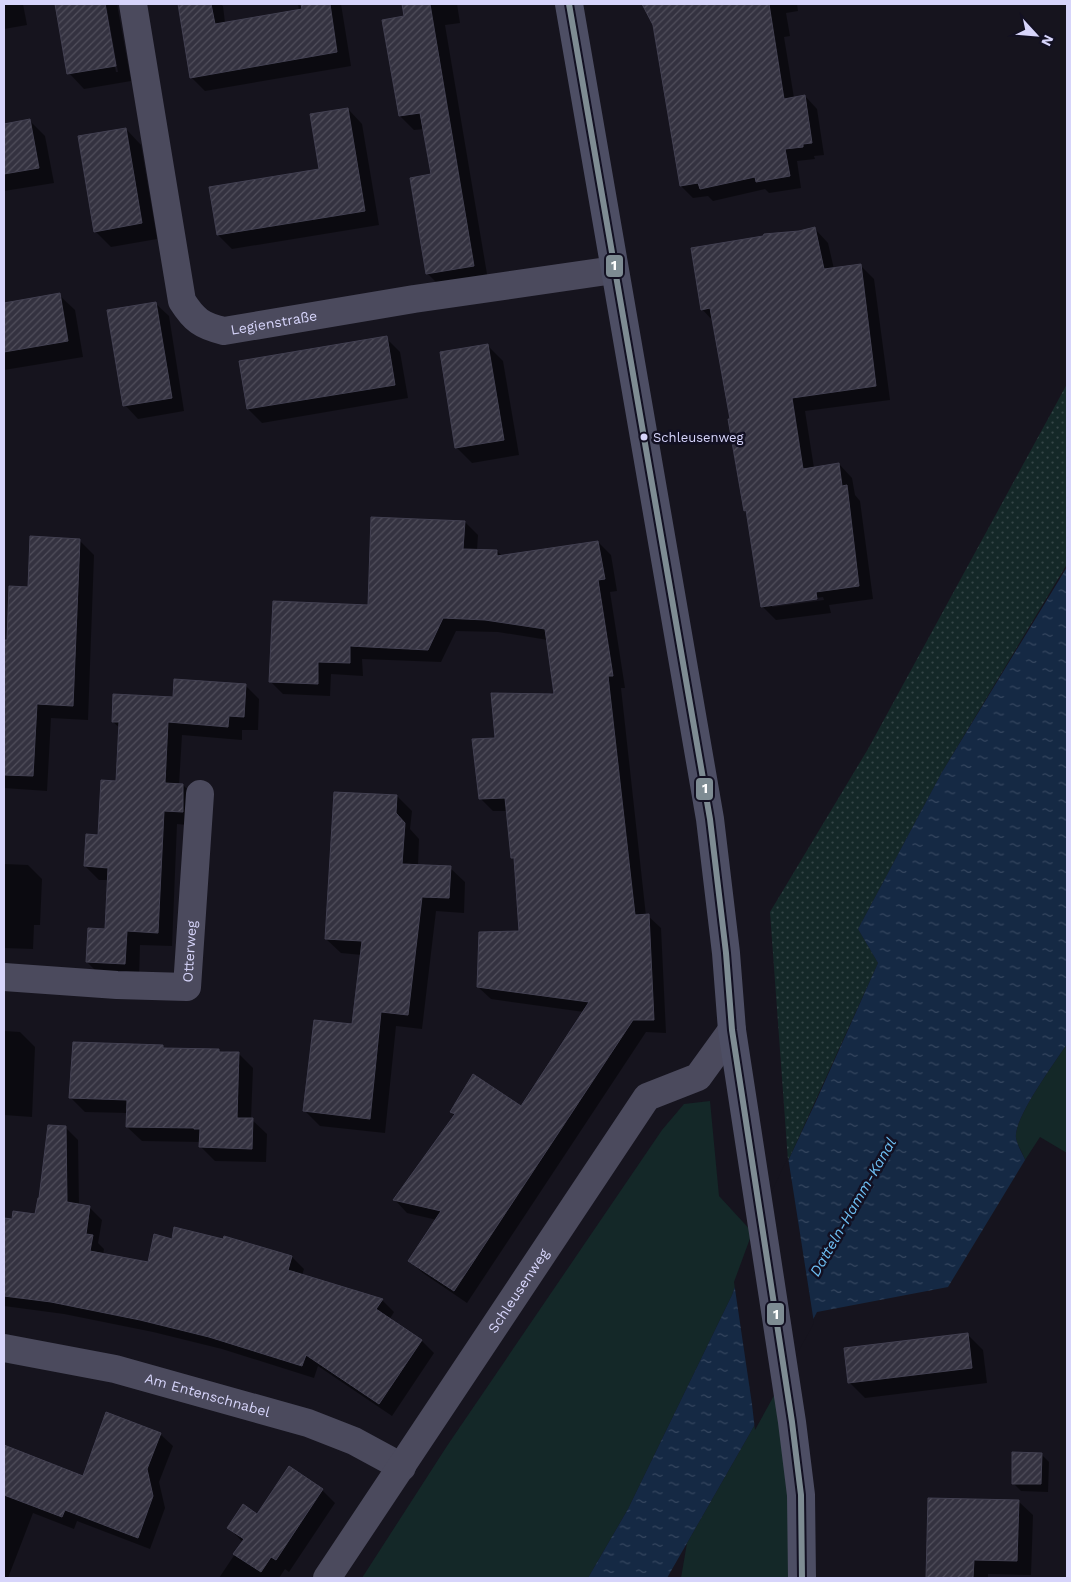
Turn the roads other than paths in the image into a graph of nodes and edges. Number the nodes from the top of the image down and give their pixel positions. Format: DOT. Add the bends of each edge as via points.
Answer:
graph roads {
  1 [pos="133,4"];
  2 [pos="569,4"];
  3 [pos="614,270"];
  4 [pos="200,794"];
  5 [pos="4,977"];
  6 [pos="732,1030"];
  7 [pos="4,1348"];
  8 [pos="402,1467"];
  9 [pos="327,1578"];
  10 [pos="802,1578"];
  1 -- 3 [label="street, Legienstraße" via="182,301 200,323 224,331"];
  2 -- 3 [label="main road"];
  3 -- 6 [label="main road" via="710,819"];
  4 -- 5 [label="street, Otterweg" via="187,987"];
  6 -- 8 [label="street, Schleusenweg" via="698,1077 647,1097"];
  6 -- 10 [label="main road" via="792,1422 800,1495"];
  7 -- 8 [label="street, Am Entenschnabel" via="115,1370 308,1423 354,1441"];
  8 -- 9 [label="street, Schleusenweg"];
}
